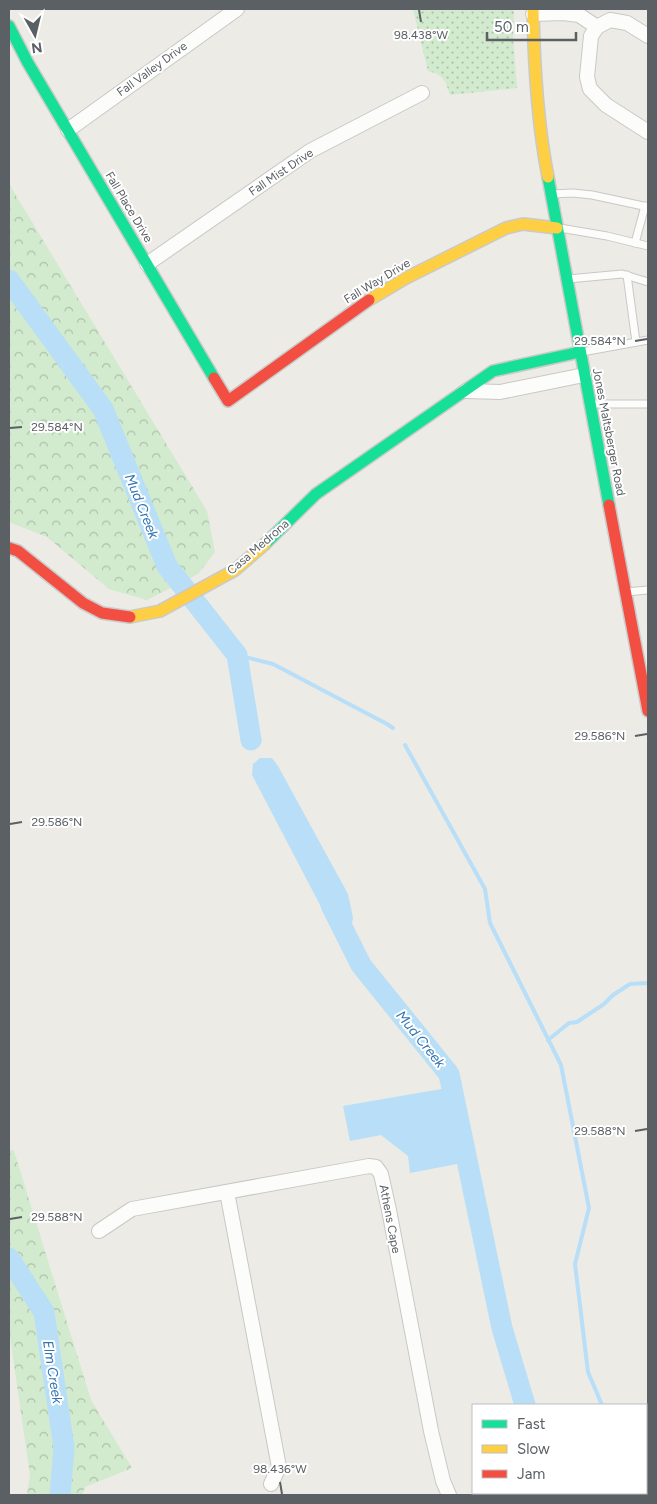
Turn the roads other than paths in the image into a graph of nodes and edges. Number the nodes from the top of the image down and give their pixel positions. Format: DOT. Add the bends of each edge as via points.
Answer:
graph roads {
  1 [pos="237,9"];
  2 [pos="533,12"];
  3 [pos="9,26"];
  4 [pos="598,27"];
  5 [pos="648,36"];
  6 [pos="422,93"];
  7 [pos="68,130"];
  8 [pos="648,132"];
  9 [pos="552,194"];
  10 [pos="647,207"];
  11 [pos="558,228"];
  12 [pos="635,243"];
  13 [pos="648,246"];
  14 [pos="147,264"];
  15 [pos="626,275"];
  16 [pos="568,279"];
  17 [pos="648,282"];
  18 [pos="648,340"];
  19 [pos="636,342"];
  20 [pos="580,352"];
  21 [pos="532,363"];
  22 [pos="584,375"];
  23 [pos="536,385"];
  24 [pos="466,391"];
  25 [pos="228,401"];
  26 [pos="590,404"];
  27 [pos="648,404"];
  28 [pos="9,548"];
  29 [pos="648,590"];
  30 [pos="626,592"];
  31 [pos="648,710"];
  32 [pos="227,1192"];
  33 [pos="98,1231"];
  34 [pos="271,1484"];
  35 [pos="449,1495"];
  1 -- 7 [label="street, Fall Valley Drive"];
  2 -- 4 [label="street" via="578,15"];
  2 -- 9 [label="street, Jones Maltsberger Road" via="537,102"];
  3 -- 7 [label="street, Fall Place Drive"];
  4 -- 5 [label="street" via="610,20 628,23"];
  4 -- 8 [label="street" via="591,36 587,77 590,89 606,104"];
  6 -- 14 [label="street, Fall Mist Drive" via="310,151"];
  7 -- 14 [label="street, Fall Place Drive"];
  9 -- 10 [label="lane" via="592,195"];
  9 -- 11 [label="street, Jones Maltsberger Road"];
  10 -- 12 [label="lane"];
  11 -- 12 [label="lane"];
  11 -- 16 [label="street, Jones Maltsberger Road"];
  11 -- 25 [label="street, Fall Way Drive" via="523,224 506,228 406,278 368,300"];
  12 -- 13 [label="lane"];
  14 -- 25 [label="street, Fall Place Drive"];
  15 -- 16 [label="lane"];
  15 -- 17 [label="lane"];
  15 -- 19 [label="lane"];
  16 -- 20 [label="street, Jones Maltsberger Road"];
  18 -- 19 [label="lane"];
  19 -- 20 [label="lane"];
  20 -- 21 [label="street, Casa Medrona"];
  20 -- 22 [label="street, Jones Maltsberger Road"];
  21 -- 23 [label="street"];
  21 -- 24 [label="street, Casa Medrona" via="493,371"];
  22 -- 23 [label="street"];
  22 -- 26 [label="street, Jones Maltsberger Road"];
  23 -- 24 [label="street" via="500,392"];
  24 -- 28 [label="street, Casa Medrona" via="316,494 235,570 160,611 133,617 102,613 83,603 18,551"];
  26 -- 27 [label="lane"];
  26 -- 30 [label="street, Jones Maltsberger Road"];
  29 -- 30 [label="lane"];
  30 -- 31 [label="street, Jones Maltsberger Road"];
  32 -- 33 [label="street, Athens Cape" via="132,1209"];
  32 -- 34 [label="street" via="279,1467"];
  32 -- 35 [label="street, Athens Cape" via="376,1167 381,1174 431,1431"];
}
